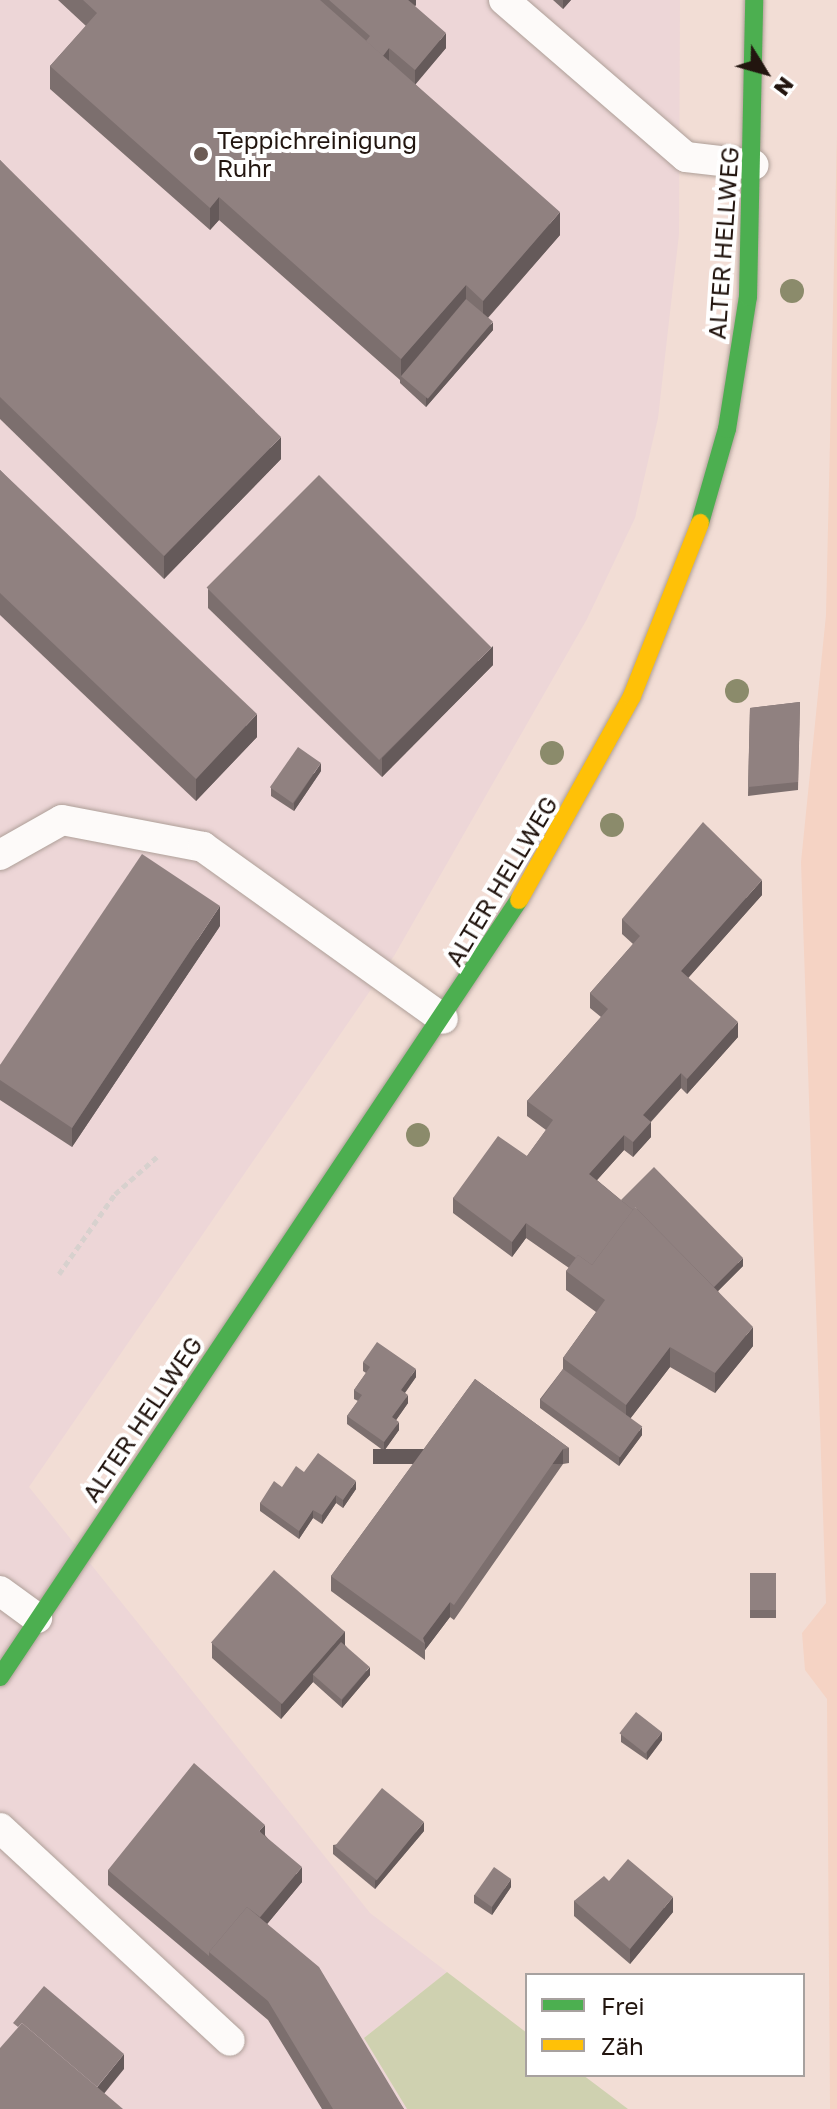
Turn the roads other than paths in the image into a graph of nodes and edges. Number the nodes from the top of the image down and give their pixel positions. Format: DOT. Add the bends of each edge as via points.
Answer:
graph roads {
  1 [pos="504,0"];
  2 [pos="754,0"];
  3 [pos="754,165"];
  4 [pos="0,855"];
  5 [pos="443,1019"];
  6 [pos="0,1591"];
  7 [pos="37,1618"];
  8 [pos="0,1677"];
  9 [pos="0,1828"];
  10 [pos="230,2041"];
  1 -- 3 [label="lane" via="686,157"];
  2 -- 3 [label="street, ALTER HELLWEG"];
  3 -- 5 [label="street, ALTER HELLWEG" via="748,297 727,429 694,543 643,671 591,778"];
  4 -- 5 [label="lane" via="62,820 203,847"];
  5 -- 7 [label="street, ALTER HELLWEG"];
  6 -- 7 [label="lane"];
  7 -- 8 [label="street, ALTER HELLWEG"];
  9 -- 10 [label="lane"];
}
